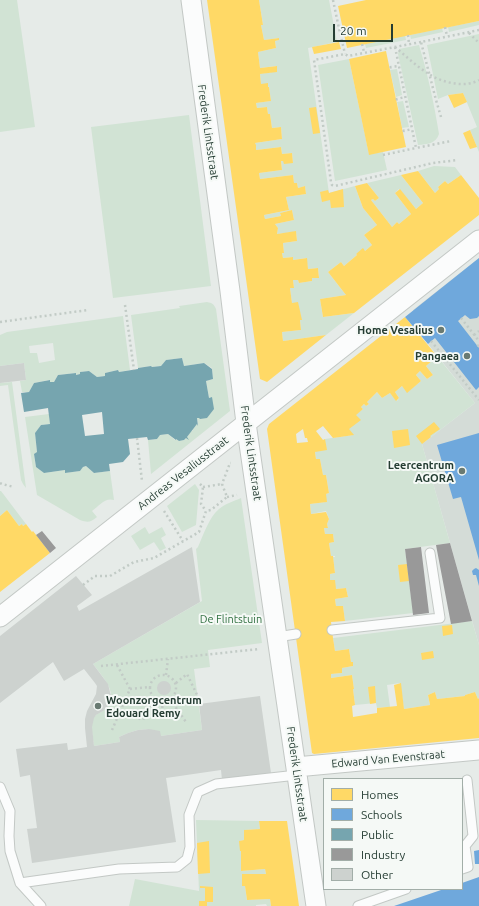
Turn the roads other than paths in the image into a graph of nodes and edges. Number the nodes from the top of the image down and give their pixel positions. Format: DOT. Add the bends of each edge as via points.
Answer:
graph roads {
  1 [pos="191,0"];
  2 [pos="479,240"];
  3 [pos="246,424"];
  4 [pos="430,553"];
  5 [pos="0,617"];
  6 [pos="332,630"];
  7 [pos="296,634"];
  8 [pos="278,642"];
  9 [pos="479,750"];
  10 [pos="297,771"];
  11 [pos="467,780"];
  12 [pos="0,787"];
  13 [pos="463,869"];
  14 [pos="20,883"];
  15 [pos="403,890"];
  16 [pos="41,906"];
  17 [pos="316,906"];
  18 [pos="358,906"];
  1 -- 3 [label="street, Frederik Lintsstraat"];
  2 -- 3 [label="street, Andreas Vesaliusstraat"];
  3 -- 5 [label="street, Andreas Vesaliusstraat" via="188,470 148,489"];
  3 -- 8 [label="street, Frederik Lintsstraat"];
  4 -- 6 [label="lane" via="440,618"];
  7 -- 8 [label="lane"];
  8 -- 10 [label="street, Frederik Lintsstraat"];
  9 -- 10 [label="street, Edward Van Evenstraat"];
  10 -- 14 [label="lane" via="216,784 198,792 189,815 190,847 187,859 177,867 119,869"];
  10 -- 17 [label="street, Frederik Lintsstraat"];
  11 -- 13 [label="lane" via="473,836 465,846 468,867"];
  12 -- 14 [label="lane" via="10,811 10,851"];
  14 -- 16 [label="lane"];
  15 -- 18 [label="lane"];
}
